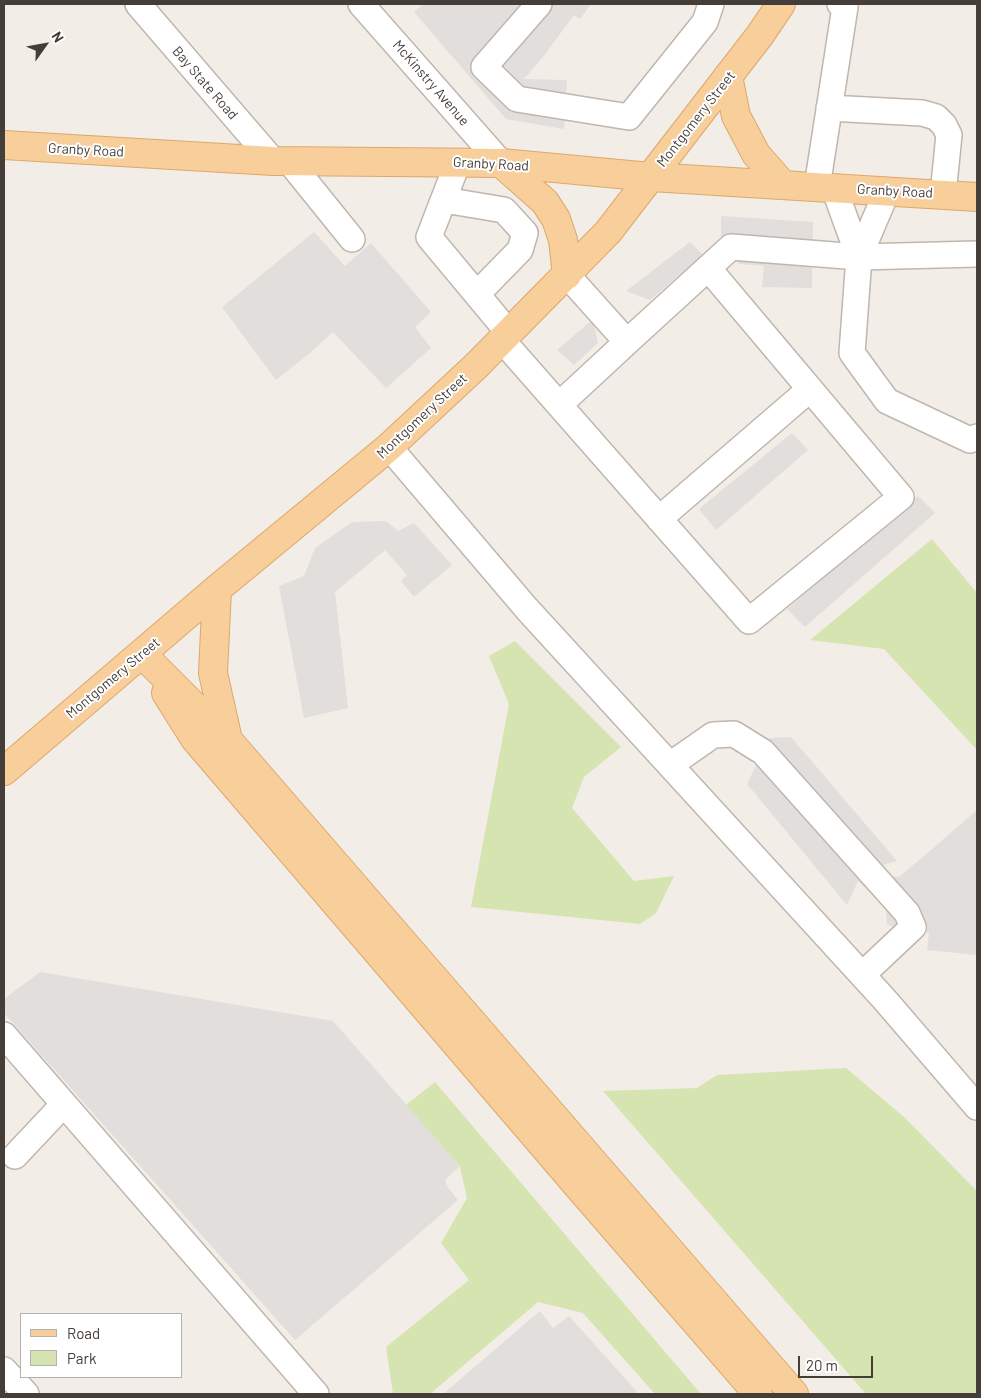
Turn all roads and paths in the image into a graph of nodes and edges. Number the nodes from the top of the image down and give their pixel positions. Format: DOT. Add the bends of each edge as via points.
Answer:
graph roads {
  1 [pos="138,4"];
  2 [pos="361,4"];
  3 [pos="539,4"];
  4 [pos="711,4"];
  5 [pos="781,4"];
  6 [pos="840,4"];
  7 [pos="728,76"];
  8 [pos="829,108"];
  9 [pos="4,145"];
  10 [pos="281,161"];
  11 [pos="458,162"];
  12 [pos="501,163"];
  13 [pos="651,177"];
  14 [pos="783,185"];
  15 [pos="826,187"];
  16 [pos="887,191"];
  17 [pos="943,194"];
  18 [pos="977,197"];
  19 [pos="444,200"];
  20 [pos="352,239"];
  21 [pos="977,254"];
  22 [pos="859,257"];
  23 [pos="708,268"];
  24 [pos="567,275"];
  25 [pos="477,294"];
  26 [pos="505,337"];
  27 [pos="627,342"];
  28 [pos="810,389"];
  29 [pos="558,405"];
  30 [pos="977,437"];
  31 [pos="389,448"];
  32 [pos="659,519"];
  33 [pos="217,589"];
  34 [pos="142,654"];
  35 [pos="228,740"];
  36 [pos="670,765"];
  37 [pos="4,771"];
  38 [pos="862,975"];
  39 [pos="4,1035"];
  40 [pos="12,1061"];
  41 [pos="64,1104"];
  42 [pos="977,1107"];
  43 [pos="15,1156"];
  44 [pos="4,1370"];
  45 [pos="26,1394"];
  46 [pos="316,1394"];
  47 [pos="758,1394"];
  48 [pos="794,1394"];
  1 -- 10 [label="street, Bay State Road"];
  2 -- 12 [label="street, McKinstry Avenue"];
  3 -- 4 [label="street" via="484,67 517,99 629,117 705,22"];
  5 -- 7 [label="main road, Montgomery Street"];
  6 -- 8 [label="street" via="845,7"];
  7 -- 13 [label="main road, Montgomery Street"];
  7 -- 14 [label="main road" via="736,116 756,154"];
  8 -- 15 [label="street"];
  8 -- 17 [label="street" via="922,113 936,117 949,135"];
  9 -- 10 [label="main road, Granby Road"];
  10 -- 11 [label="main road, Granby Road"];
  10 -- 20 [label="street, Bay State Road"];
  11 -- 12 [label="main road, Granby Road"];
  11 -- 19 [label="street"];
  12 -- 13 [label="main road, Granby Road"];
  12 -- 24 [label="main road" via="545,202 556,220 563,240"];
  13 -- 14 [label="main road, Granby Road"];
  13 -- 24 [label="main road, Montgomery Street" via="608,232"];
  14 -- 15 [label="main road, Granby Road"];
  15 -- 16 [label="main road, Granby Road"];
  15 -- 22 [label="street"];
  16 -- 17 [label="main road, Granby Road"];
  16 -- 22 [label="street"];
  17 -- 18 [label="main road, Granby Road"];
  19 -- 25 [label="street" via="429,237"];
  19 -- 25 [label="street" via="504,210 525,233 520,250"];
  21 -- 22 [label="street"];
  22 -- 23 [label="street" via="731,247"];
  22 -- 30 [label="street" via="852,353 887,401 970,440"];
  23 -- 27 [label="street"];
  23 -- 28 [label="street"];
  24 -- 26 [label="main road, Montgomery Street"];
  24 -- 27 [label="street"];
  25 -- 26 [label="street"];
  26 -- 29 [label="street"];
  26 -- 31 [label="main road, Montgomery Street"];
  27 -- 29 [label="street"];
  28 -- 32 [label="street"];
  28 -- 32 [label="street" via="901,498 749,621"];
  29 -- 32 [label="street"];
  31 -- 33 [label="main road, Montgomery Street"];
  31 -- 36 [label="street" via="527,609"];
  33 -- 34 [label="main road, Montgomery Street"];
  33 -- 35 [label="main road" via="213,673"];
  34 -- 35 [label="main road"];
  34 -- 37 [label="main road, Montgomery Street"];
  34 -- 47 [label="main road" via="195,739"];
  35 -- 48 [label="main road"];
  36 -- 38 [label="street"];
  36 -- 38 [label="street" via="714,736 734,734 763,752 907,913 913,927"];
  38 -- 42 [label="street"];
  39 -- 40 [label="street"];
  40 -- 41 [label="street"];
  41 -- 43 [label="street"];
  41 -- 46 [label="street"];
  44 -- 45 [label="street"];
}
